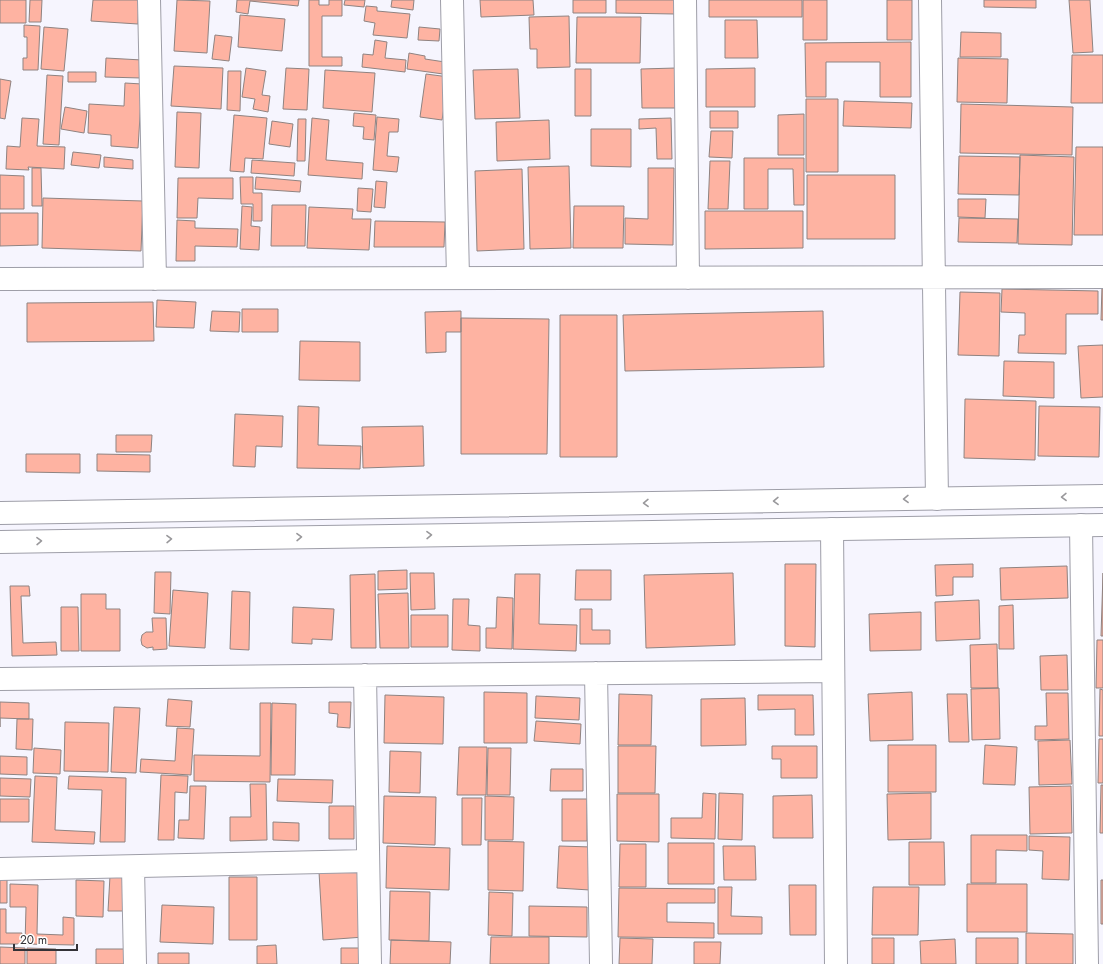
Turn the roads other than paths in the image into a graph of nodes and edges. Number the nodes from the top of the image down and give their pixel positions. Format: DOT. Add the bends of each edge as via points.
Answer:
graph roads {
  1 [pos="149,0"];
  2 [pos="452,0"];
  3 [pos="685,0"];
  4 [pos="930,0"];
  5 [pos="1103,277"];
  6 [pos="458,278"];
  7 [pos="688,278"];
  8 [pos="934,278"];
  9 [pos="0,279"];
  10 [pos="155,279"];
  11 [pos="1103,496"];
  12 [pos="937,499"];
  13 [pos="738,502"];
  14 [pos="0,513"];
  15 [pos="1081,525"];
  16 [pos="1103,525"];
  17 [pos="832,529"];
  18 [pos="738,531"];
  19 [pos="0,542"];
  20 [pos="832,672"];
  21 [pos="596,673"];
  22 [pos="365,675"];
  23 [pos="0,679"];
  24 [pos="368,861"];
  25 [pos="133,867"];
  26 [pos="0,869"];
  27 [pos="135,964"];
  28 [pos="370,964"];
  29 [pos="601,964"];
  30 [pos="836,964"];
  31 [pos="1087,964"];
  1 -- 10 [label="street"];
  2 -- 6 [label="street"];
  3 -- 7 [label="street"];
  4 -- 8 [label="street"];
  5 -- 8 [label="street"];
  6 -- 7 [label="street"];
  6 -- 10 [label="street"];
  7 -- 8 [label="street"];
  8 -- 12 [label="street"];
  9 -- 10 [label="street"];
  11 -- 12 [label="street, one-way"];
  12 -- 13 [label="street, one-way"];
  13 -- 14 [label="street, one-way"];
  13 -- 18 [label="street"];
  15 -- 16 [label="street"];
  15 -- 17 [label="street"];
  15 -- 31 [label="street"];
  17 -- 18 [label="street"];
  17 -- 20 [label="street"];
  19 -- 18 [label="street, one-way"];
  20 -- 21 [label="street"];
  20 -- 30 [label="street"];
  21 -- 22 [label="street"];
  21 -- 29 [label="street"];
  22 -- 23 [label="street"];
  22 -- 24 [label="street"];
  24 -- 25 [label="street"];
  24 -- 28 [label="street"];
  25 -- 26 [label="street"];
  25 -- 27 [label="street"];
}
